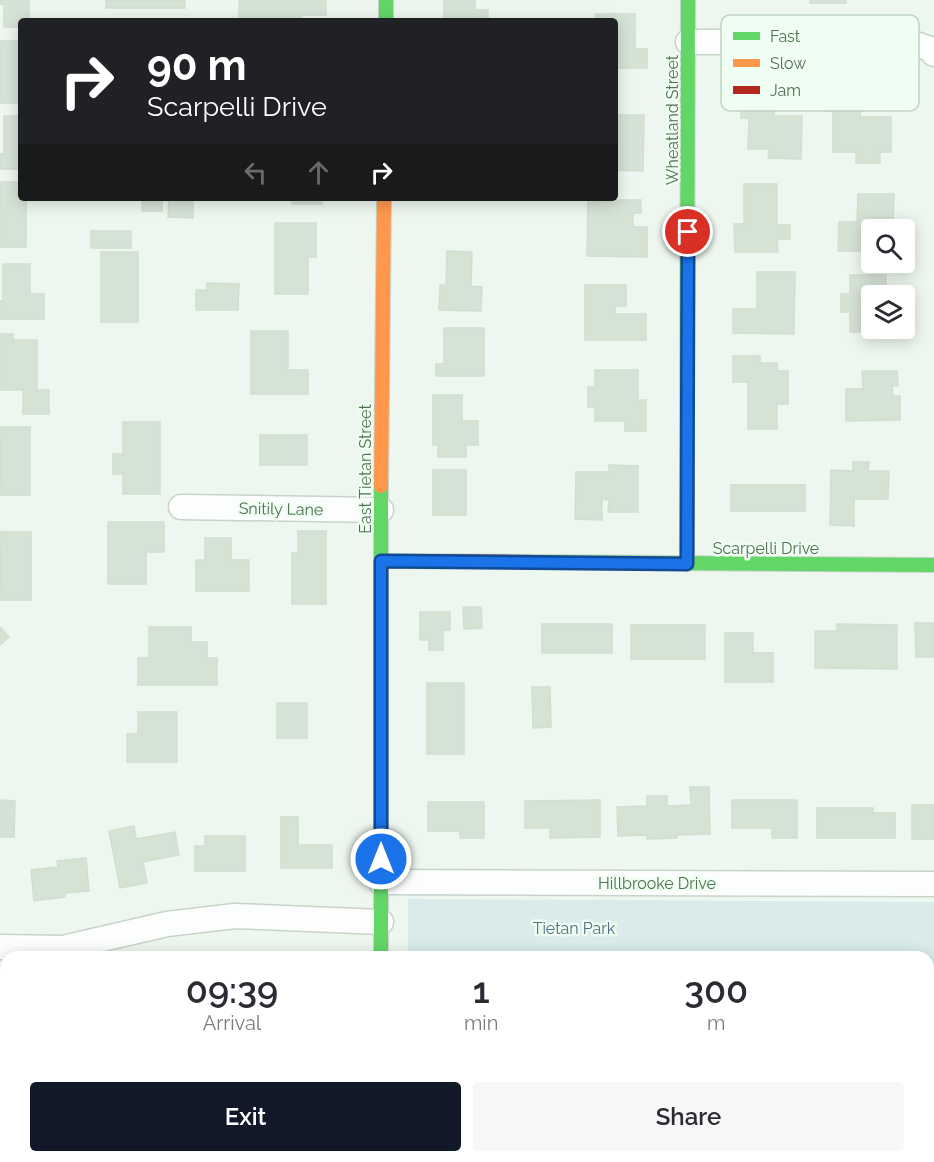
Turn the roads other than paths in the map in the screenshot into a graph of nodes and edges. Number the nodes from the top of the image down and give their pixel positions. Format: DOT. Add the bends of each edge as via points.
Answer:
graph roads {
  1 [pos="386,0"];
  2 [pos="688,0"];
  3 [pos="386,18"];
  4 [pos="688,42"];
  5 [pos="721,42"];
  6 [pos="919,46"];
  7 [pos="933,52"];
  8 [pos="384,201"];
  9 [pos="181,507"];
  10 [pos="381,510"];
  11 [pos="381,561"];
  12 [pos="687,564"];
  13 [pos="934,565"];
  14 [pos="381,882"];
  15 [pos="934,884"];
  16 [pos="381,922"];
  17 [pos="0,947"];
  18 [pos="381,951"];
  1 -- 3 [label="street"];
  2 -- 4 [label="street, Wheatland Street"];
  4 -- 5 [label="street"];
  4 -- 12 [label="street, Wheatland Street"];
  6 -- 7 [label="street"];
  8 -- 10 [label="street, East Tietan Street"];
  9 -- 10 [label="street, Snitily Lane"];
  10 -- 11 [label="street, East Tietan Street"];
  11 -- 12 [label="street, Scarpelli Drive"];
  11 -- 14 [label="street, East Tietan Street"];
  12 -- 13 [label="street, Scarpelli Drive"];
  14 -- 15 [label="street, Hillbrooke Drive"];
  14 -- 16 [label="street, East Tietan Street"];
  16 -- 17 [label="street" via="235,916 167,924 63,948"];
  16 -- 18 [label="street, East Tietan Street"];
}
